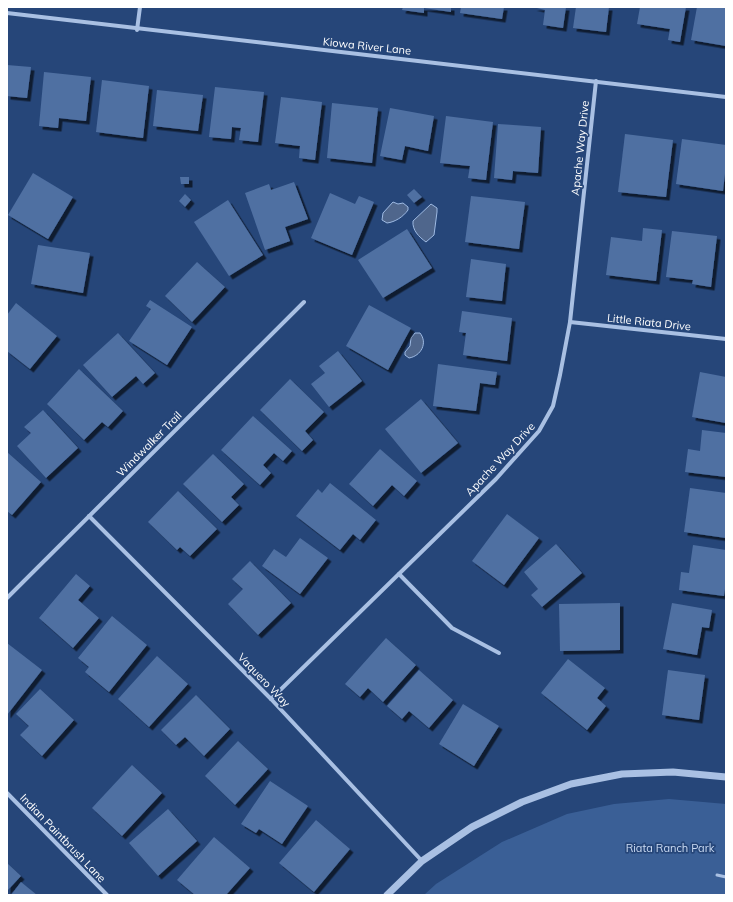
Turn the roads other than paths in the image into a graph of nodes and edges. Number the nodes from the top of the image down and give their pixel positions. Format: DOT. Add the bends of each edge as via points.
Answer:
graph roads {
  1 [pos="140,7"];
  2 [pos="7,13"];
  3 [pos="137,30"];
  4 [pos="596,81"];
  5 [pos="726,97"];
  6 [pos="304,302"];
  7 [pos="570,322"];
  8 [pos="726,338"];
  9 [pos="89,516"];
  10 [pos="399,574"];
  11 [pos="7,598"];
  12 [pos="499,653"];
  13 [pos="271,699"];
  14 [pos="726,777"];
  15 [pos="7,793"];
  16 [pos="422,861"];
  17 [pos="717,875"];
  18 [pos="726,877"];
  19 [pos="107,895"];
  20 [pos="387,895"];
  1 -- 3 [label="street"];
  2 -- 3 [label="street, Kiowa River Lane"];
  3 -- 4 [label="street, Kiowa River Lane"];
  4 -- 5 [label="street, Kiowa River Lane"];
  4 -- 7 [label="street, Apache Way Drive"];
  6 -- 9 [label="street, Windwalker Trail"];
  7 -- 8 [label="street, Little Riata Drive"];
  7 -- 10 [label="street, Apache Way Drive" via="552,406 540,431 496,479"];
  9 -- 11 [label="street, Windwalker Trail"];
  9 -- 13 [label="street, Vaquero Way"];
  10 -- 12 [label="street" via="452,628"];
  10 -- 13 [label="street, Apache Way Drive"];
  13 -- 16 [label="street, Vaquero Way"];
  14 -- 16 [label="street" via="673,772 622,774 572,784 522,802 472,827"];
  15 -- 19 [label="street, Indian Paintbrush Lane"];
  16 -- 20 [label="street"];
  17 -- 18 [label="lane"];
}
